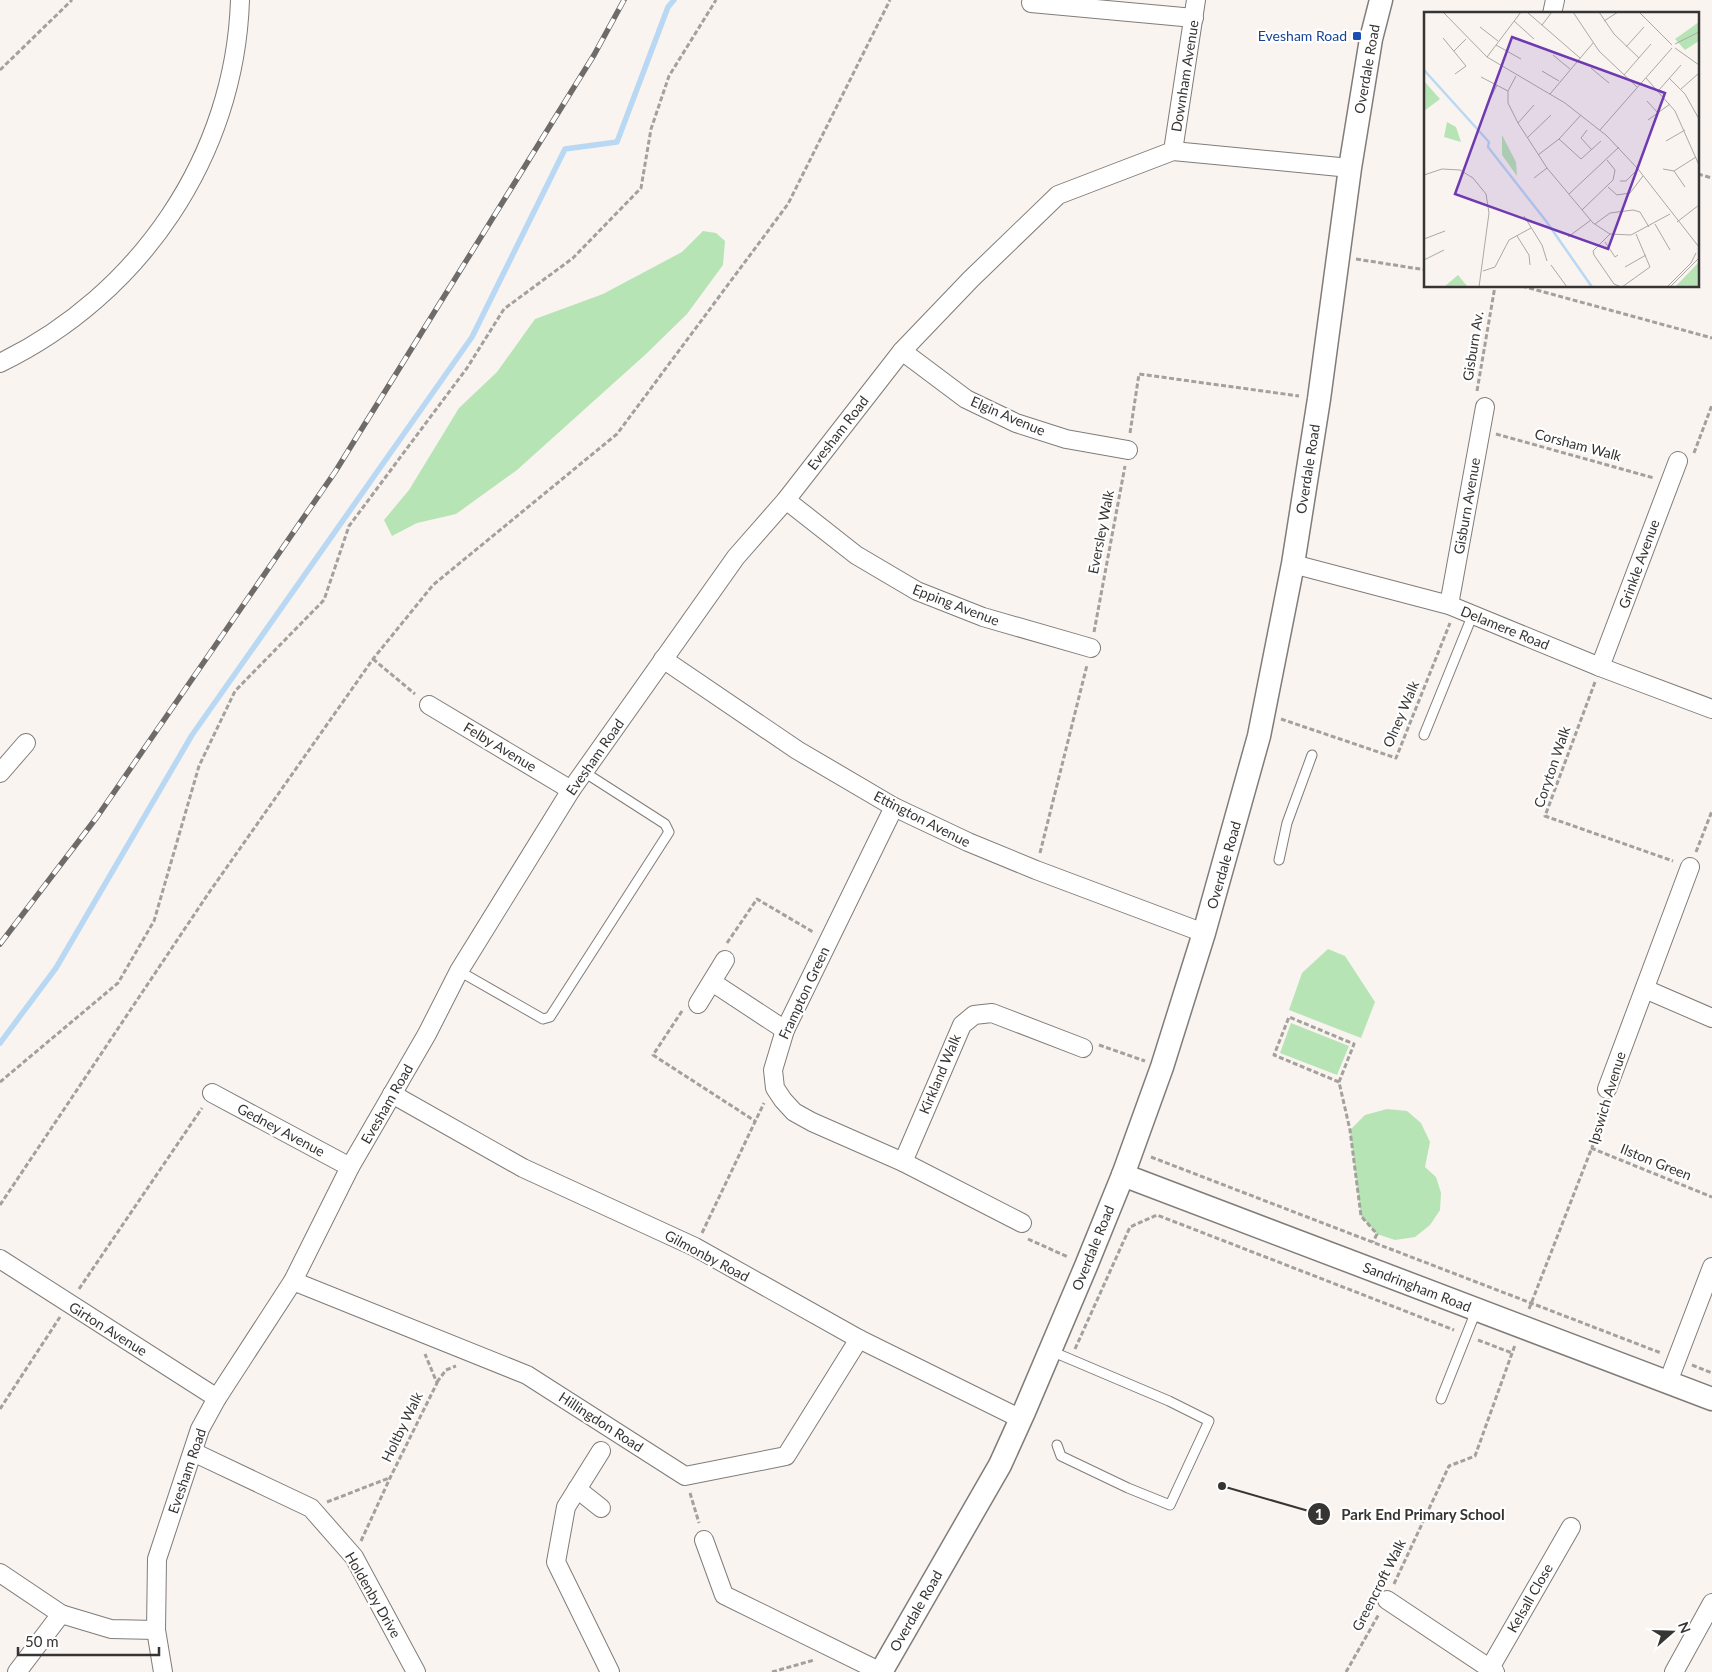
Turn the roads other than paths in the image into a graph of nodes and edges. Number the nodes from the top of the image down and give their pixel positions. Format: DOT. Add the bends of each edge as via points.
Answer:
graph roads {
  1 [pos="240,0"];
  2 [pos="1196,0"];
  3 [pos="1381,0"];
  4 [pos="1032,3"];
  5 [pos="1194,18"];
  6 [pos="1173,152"];
  7 [pos="1350,168"];
  8 [pos="902,350"];
  9 [pos="0,363"];
  10 [pos="1485,407"];
  11 [pos="1128,450"];
  12 [pos="1678,461"];
  13 [pos="786,500"];
  14 [pos="1293,564"];
  15 [pos="1449,605"];
  16 [pos="1473,614"];
  17 [pos="1091,648"];
  18 [pos="662,659"];
  19 [pos="1600,667"];
  20 [pos="429,705"];
  21 [pos="1712,709"];
  22 [pos="1424,735"];
  23 [pos="26,743"];
  24 [pos="1312,756"];
  25 [pos="0,772"];
  26 [pos="584,772"];
  27 [pos="571,790"];
  28 [pos="894,807"];
  29 [pos="1279,860"];
  30 [pos="1690,867"];
  31 [pos="1204,933"];
  32 [pos="725,960"];
  33 [pos="459,971"];
  34 [pos="712,982"];
  35 [pos="1644,989"];
  36 [pos="698,1004"];
  37 [pos="1712,1018"];
  38 [pos="785,1030"];
  39 [pos="1083,1048"];
  40 [pos="1607,1089"];
  41 [pos="212,1093"];
  42 [pos="392,1094"];
  43 [pos="902,1162"];
  44 [pos="350,1167"];
  45 [pos="1123,1175"];
  46 [pos="1022,1223"];
  47 [pos="0,1259"];
  48 [pos="1712,1267"];
  49 [pos="293,1280"];
  50 [pos="1476,1310"];
  51 [pos="858,1339"];
  52 [pos="1060,1356"];
  53 [pos="1668,1382"];
  54 [pos="218,1398"];
  55 [pos="1441,1399"];
  56 [pos="1712,1399"];
  57 [pos="1021,1419"];
  58 [pos="1057,1445"];
  59 [pos="601,1451"];
  60 [pos="192,1452"];
  61 [pos="577,1489"];
  62 [pos="601,1508"];
  63 [pos="1571,1527"];
  64 [pos="704,1540"];
  65 [pos="0,1573"];
  66 [pos="1387,1600"];
  67 [pos="1712,1604"];
  68 [pos="61,1614"];
  69 [pos="156,1630"];
  70 [pos="1492,1670"];
  71 [pos="17,1672"];
  72 [pos="163,1672"];
  73 [pos="416,1672"];
  74 [pos="610,1672"];
  75 [pos="881,1672"];
  76 [pos="1674,1672"];
  1 -- 9 [label="street" via="232,70 219,117 179,203 149,246 107,290 67,323"];
  2 -- 5 [label="street, Downham Avenue"];
  3 -- 7 [label="street, Overdale Road" via="1371,39"];
  4 -- 5 [label="street"];
  5 -- 6 [label="street, Downham Avenue"];
  6 -- 7 [label="street, Evesham Road"];
  6 -- 8 [label="street, Evesham Road" via="1058,195"];
  7 -- 14 [label="street, Overdale Road"];
  8 -- 11 [label="street, Elgin Avenue" via="966,399 1016,423 1066,439"];
  8 -- 13 [label="street, Evesham Road"];
  10 -- 15 [label="street, Gisburn Avenue"];
  12 -- 19 [label="street, Grinkle Avenue"];
  13 -- 17 [label="street, Epping Avenue" via="856,555 917,592 983,617"];
  13 -- 18 [label="street, Evesham Road" via="736,557"];
  14 -- 15 [label="street, Delamere Road"];
  14 -- 31 [label="street, Overdale Road" via="1259,736"];
  15 -- 16 [label="street, Delamere Road"];
  16 -- 19 [label="street, Delamere Road"];
  16 -- 22 [label="lane"];
  18 -- 26 [label="street, Evesham Road"];
  18 -- 28 [label="street, Ettington Avenue" via="797,750"];
  19 -- 21 [label="street, Delamere Road"];
  20 -- 27 [label="street, Felby Avenue"];
  23 -- 25 [label="street"];
  24 -- 29 [label="lane" via="1287,823"];
  26 -- 27 [label="street, Evesham Road"];
  26 -- 33 [label="lane" via="665,824 669,832 550,1017 543,1019"];
  27 -- 33 [label="street, Evesham Road"];
  28 -- 31 [label="street, Ettington Avenue" via="1036,870"];
  28 -- 38 [label="street, Frampton Green"];
  30 -- 35 [label="street, Ipswich Avenue"];
  31 -- 45 [label="street, Overdale Road" via="1162,1067"];
  32 -- 34 [label="street"];
  33 -- 42 [label="street, Evesham Road"];
  34 -- 36 [label="street"];
  34 -- 38 [label="street"];
  35 -- 37 [label="street"];
  35 -- 40 [label="street, Ipswich Avenue"];
  38 -- 43 [label="street, Frampton Green" via="773,1070 775,1088 783,1100 794,1112 812,1122"];
  39 -- 43 [label="street, Kirkland Walk" via="992,1012 974,1015 962,1025"];
  41 -- 44 [label="street, Gedney Avenue"];
  42 -- 44 [label="street, Evesham Road"];
  42 -- 51 [label="street, Gilmonby Road" via="523,1168 695,1247"];
  43 -- 46 [label="street, Frampton Green"];
  44 -- 49 [label="street, Evesham Road"];
  45 -- 50 [label="street, Sandringham Road"];
  45 -- 52 [label="street, Overdale Road" via="1086,1266"];
  47 -- 54 [label="street, Girton Avenue"];
  48 -- 53 [label="street"];
  49 -- 51 [label="street, Hillingdon Road" via="527,1375 685,1476 786,1456"];
  49 -- 54 [label="street, Evesham Road"];
  50 -- 53 [label="street, Sandringham Road"];
  50 -- 55 [label="lane"];
  51 -- 57 [label="street, Gilmonby Road"];
  52 -- 57 [label="street, Overdale Road"];
  52 -- 58 [label="lane" via="1169,1400 1209,1421 1170,1505 1061,1456"];
  53 -- 56 [label="street, Sandringham Road"];
  54 -- 60 [label="street, Evesham Road" via="200,1429"];
  57 -- 75 [label="street, Overdale Road" via="1000,1465"];
  59 -- 61 [label="street"];
  60 -- 69 [label="street, Evesham Road" via="157,1559"];
  60 -- 73 [label="street, Holdenby Drive" via="311,1508 354,1557"];
  61 -- 62 [label="street"];
  61 -- 74 [label="street" via="566,1507 556,1562"];
  63 -- 70 [label="street, Kelsall Close"];
  64 -- 75 [label="street" via="724,1595"];
  65 -- 68 [label="street"];
  66 -- 70 [label="street"];
  67 -- 76 [label="street"];
  68 -- 69 [label="street" via="112,1629"];
  68 -- 71 [label="street"];
  69 -- 72 [label="street, Evesham Road"];
}
